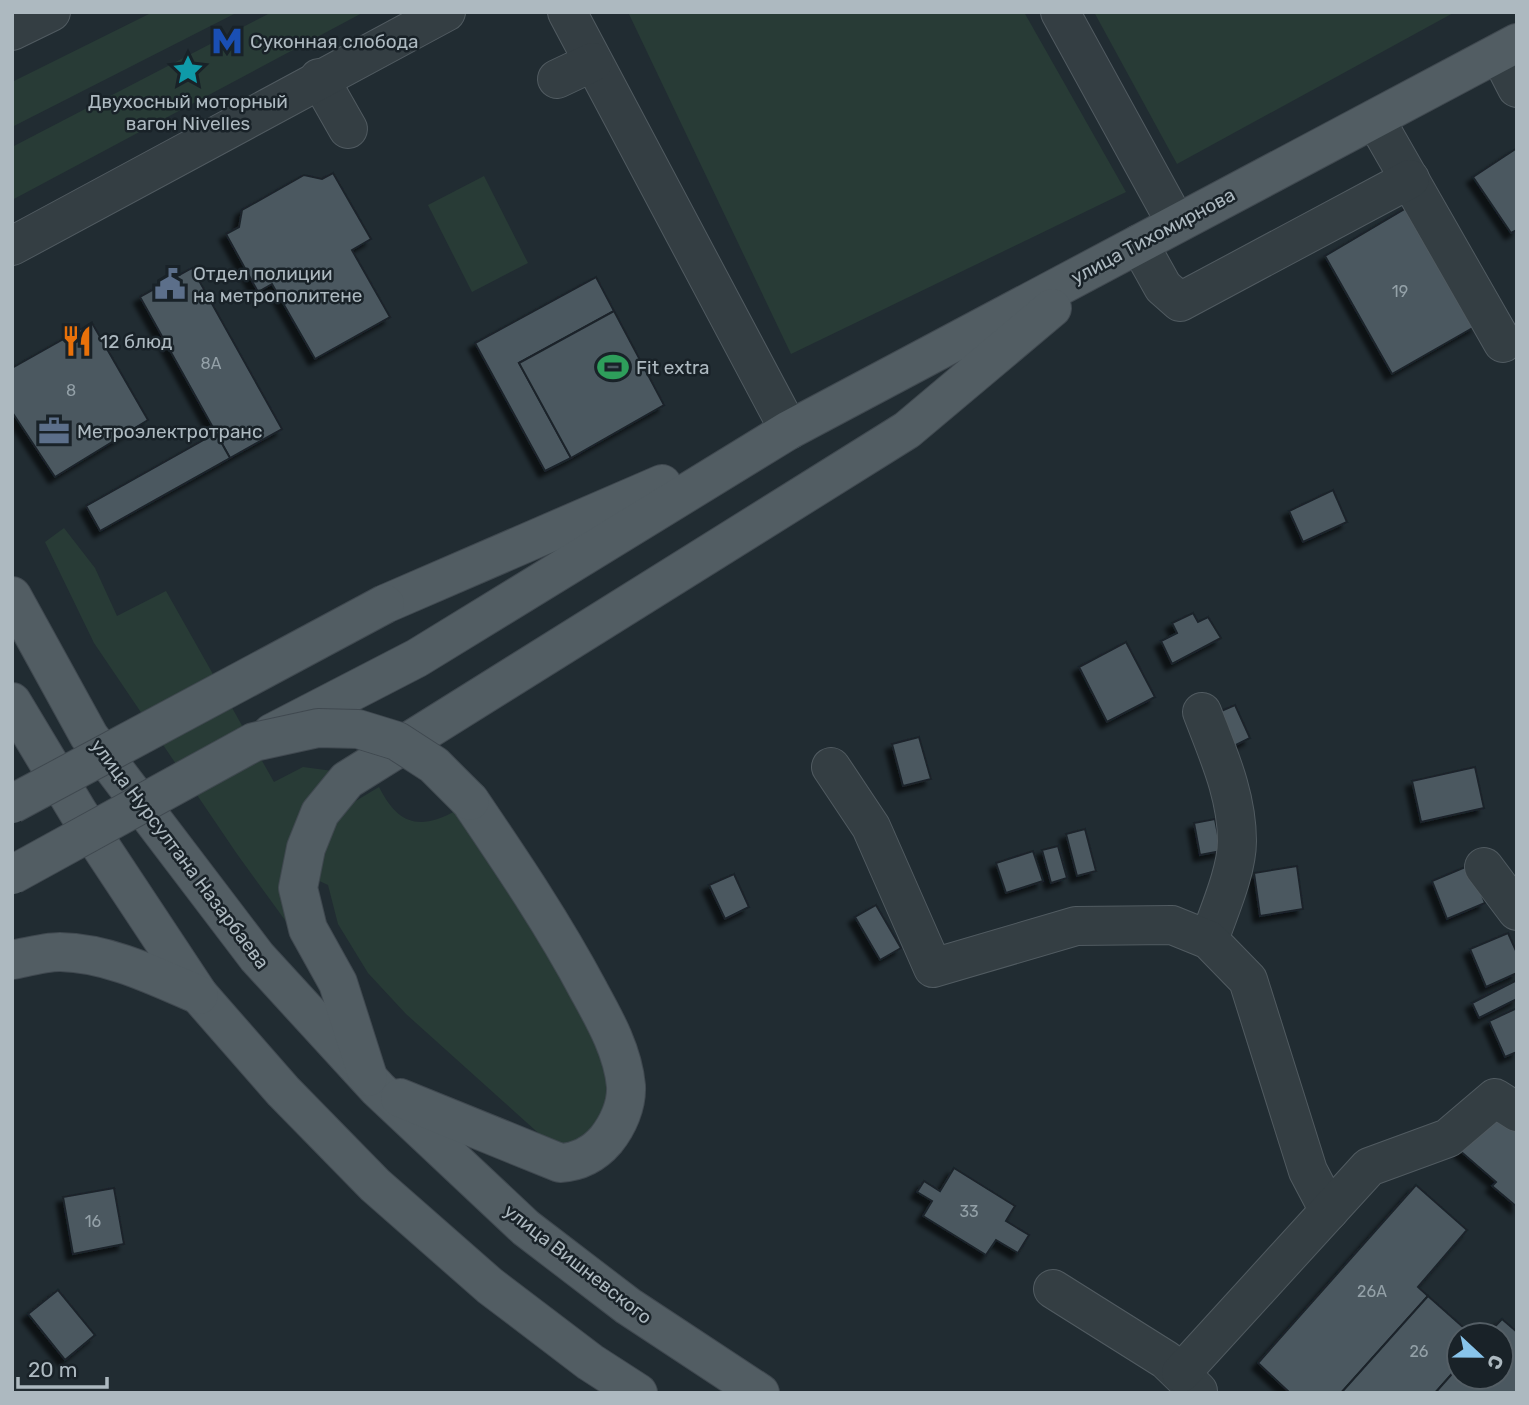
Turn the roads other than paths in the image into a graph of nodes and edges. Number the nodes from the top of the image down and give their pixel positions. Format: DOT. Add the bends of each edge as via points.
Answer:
graph roads {
  1 [pos="51,12"];
  2 [pos="446,12"];
  3 [pos="567,12"];
  4 [pos="1060,12"];
  5 [pos="12,31"];
  6 [pos="1508,48"];
  7 [pos="593,62"];
  8 [pos="319,78"];
  9 [pos="557,79"];
  10 [pos="1517,88"];
  11 [pos="1375,119"];
  12 [pos="348,129"];
  13 [pos="1410,179"];
  14 [pos="1176,223"];
  15 [pos="1139,244"];
  16 [pos="12,246"];
  17 [pos="1103,263"];
  18 [pos="1503,343"];
  19 [pos="789,430"];
  20 [pos="12,596"];
  21 [pos="12,702"];
  22 [pos="1202,712"];
  23 [pos="254,743"];
  24 [pos="831,767"];
  25 [pos="12,804"];
  26 [pos="1484,867"];
  27 [pos="12,875"];
  28 [pos="1517,911"];
  29 [pos="1209,940"];
  30 [pos="12,960"];
  31 [pos="199,995"];
  32 [pos="373,1083"];
  33 [pos="1517,1112"];
  34 [pos="1329,1211"];
  35 [pos="1054,1289"];
  36 [pos="1190,1383"];
  37 [pos="638,1393"];
  38 [pos="760,1393"];
  1 -- 5 [label="street"];
  2 -- 8 [label="street"];
  3 -- 7 [label="street"];
  4 -- 14 [label="street"];
  6 -- 10 [label="street"];
  6 -- 11 [label="main road, улица Тихомирнова"];
  7 -- 9 [label="street"];
  7 -- 19 [label="street"];
  8 -- 12 [label="street"];
  8 -- 16 [label="street"];
  11 -- 13 [label="street"];
  11 -- 14 [label="main road, улица Тихомирнова"];
  13 -- 15 [label="street" via="1180,302 1163,287"];
  13 -- 18 [label="street"];
  14 -- 15 [label="main road, улица Тихомирнова"];
  15 -- 17 [label="main road, улица Тихомирнова"];
  17 -- 19 [label="main road, улица Тихомирнова"];
  17 -- 32 [label="main road" via="907,430 347,780 320,813 306,848 298,888 308,929 338,983"];
  19 -- 23 [label="main road, bridge" via="417,657"];
  19 -- 25 [label="main road, bridge" via="385,604"];
  20 -- 32 [label="main road, улица Нурсултана Назарбаева" via="89,736 257,957"];
  21 -- 31 [label="main road" via="78,812"];
  22 -- 29 [label="street" via="1231,789 1237,842"];
  23 -- 27 [label="main road, bridge"];
  23 -- 32 [label="main road, bridge" via="318,729 358,729 397,741 434,765 470,801 559,935 609,1028 626,1087 621,1115 600,1147 573,1162 560,1163"];
  24 -- 29 [label="street" via="871,827 933,968 1076,926 1172,925"];
  26 -- 28 [label="street"];
  29 -- 34 [label="street" via="1248,980 1308,1171"];
  30 -- 31 [label="main road" via="59,952 98,957"];
  31 -- 37 [label="main road" via="375,1185 490,1286"];
  32 -- 38 [label="main road, улица Вишневского" via="526,1228 628,1306"];
  33 -- 34 [label="street" via="1494,1098 1448,1138 1369,1167"];
  34 -- 36 [label="street"];
  35 -- 36 [label="street" via="1166,1360"];
}
